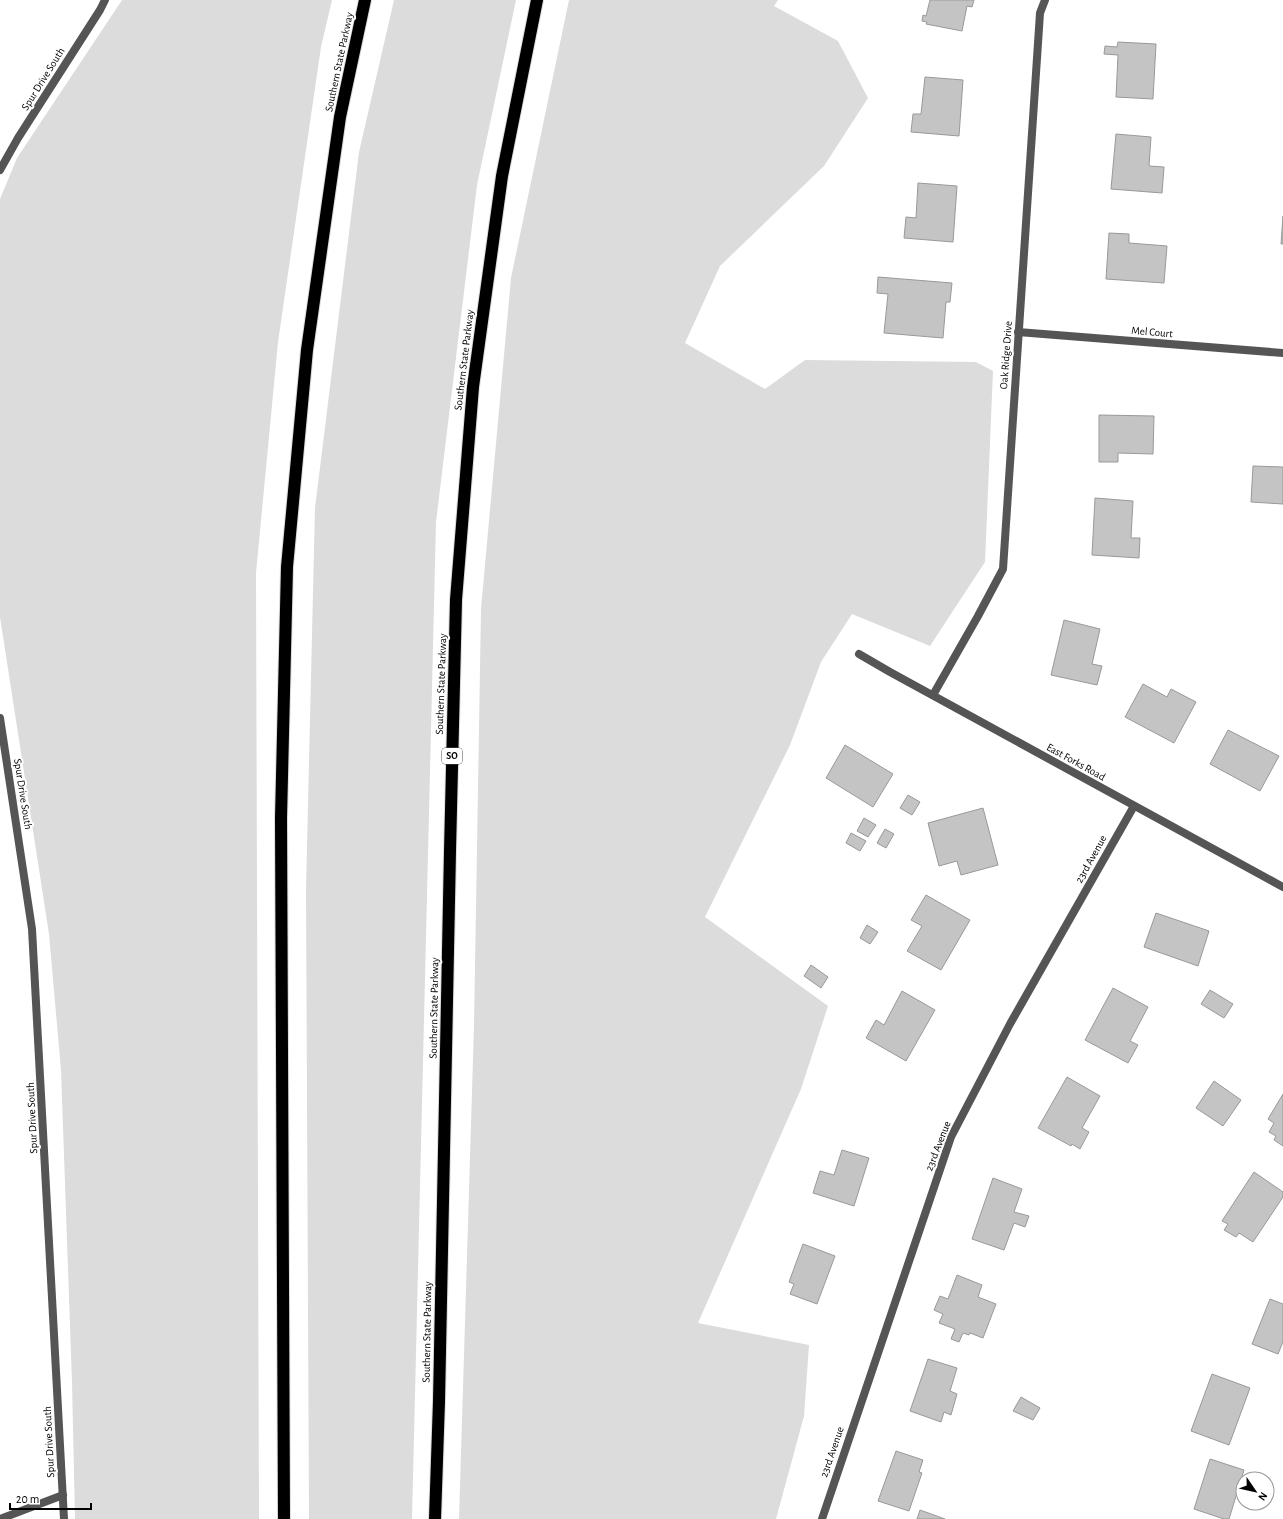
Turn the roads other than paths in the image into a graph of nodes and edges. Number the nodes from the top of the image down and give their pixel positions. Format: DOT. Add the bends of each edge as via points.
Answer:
graph roads {
  1 [pos="105,0"];
  2 [pos="365,0"];
  3 [pos="537,0"];
  4 [pos="1045,0"];
  5 [pos="0,170"];
  6 [pos="1018,332"];
  7 [pos="1283,353"];
  8 [pos="859,654"];
  9 [pos="933,695"];
  10 [pos="0,718"];
  11 [pos="1134,806"];
  12 [pos="1283,887"];
  13 [pos="63,1495"];
  14 [pos="0,1519"];
  15 [pos="64,1519"];
  16 [pos="284,1519"];
  17 [pos="435,1519"];
  18 [pos="822,1519"];
  1 -- 5 [label="street, Spur Drive South"];
  2 -- 16 [label="highway, Southern State Parkway" via="340,117 307,350 287,568 281,818"];
  3 -- 17 [label="highway, Southern State Parkway / SO" via="502,176 475,372 456,600"];
  4 -- 6 [label="street, Oak Ridge Drive" via="1040,13"];
  6 -- 7 [label="street, Mel Court"];
  6 -- 9 [label="street, Oak Ridge Drive" via="1003,569"];
  8 -- 9 [label="street, East Forks Road"];
  9 -- 11 [label="street, East Forks Road"];
  10 -- 13 [label="street, Spur Drive South" via="32,930"];
  11 -- 12 [label="street, East Forks Road"];
  11 -- 18 [label="street, 23rd Avenue" via="1010,1024 951,1137"];
  13 -- 14 [label="street"];
  13 -- 15 [label="street, Spur Drive South"];
}
